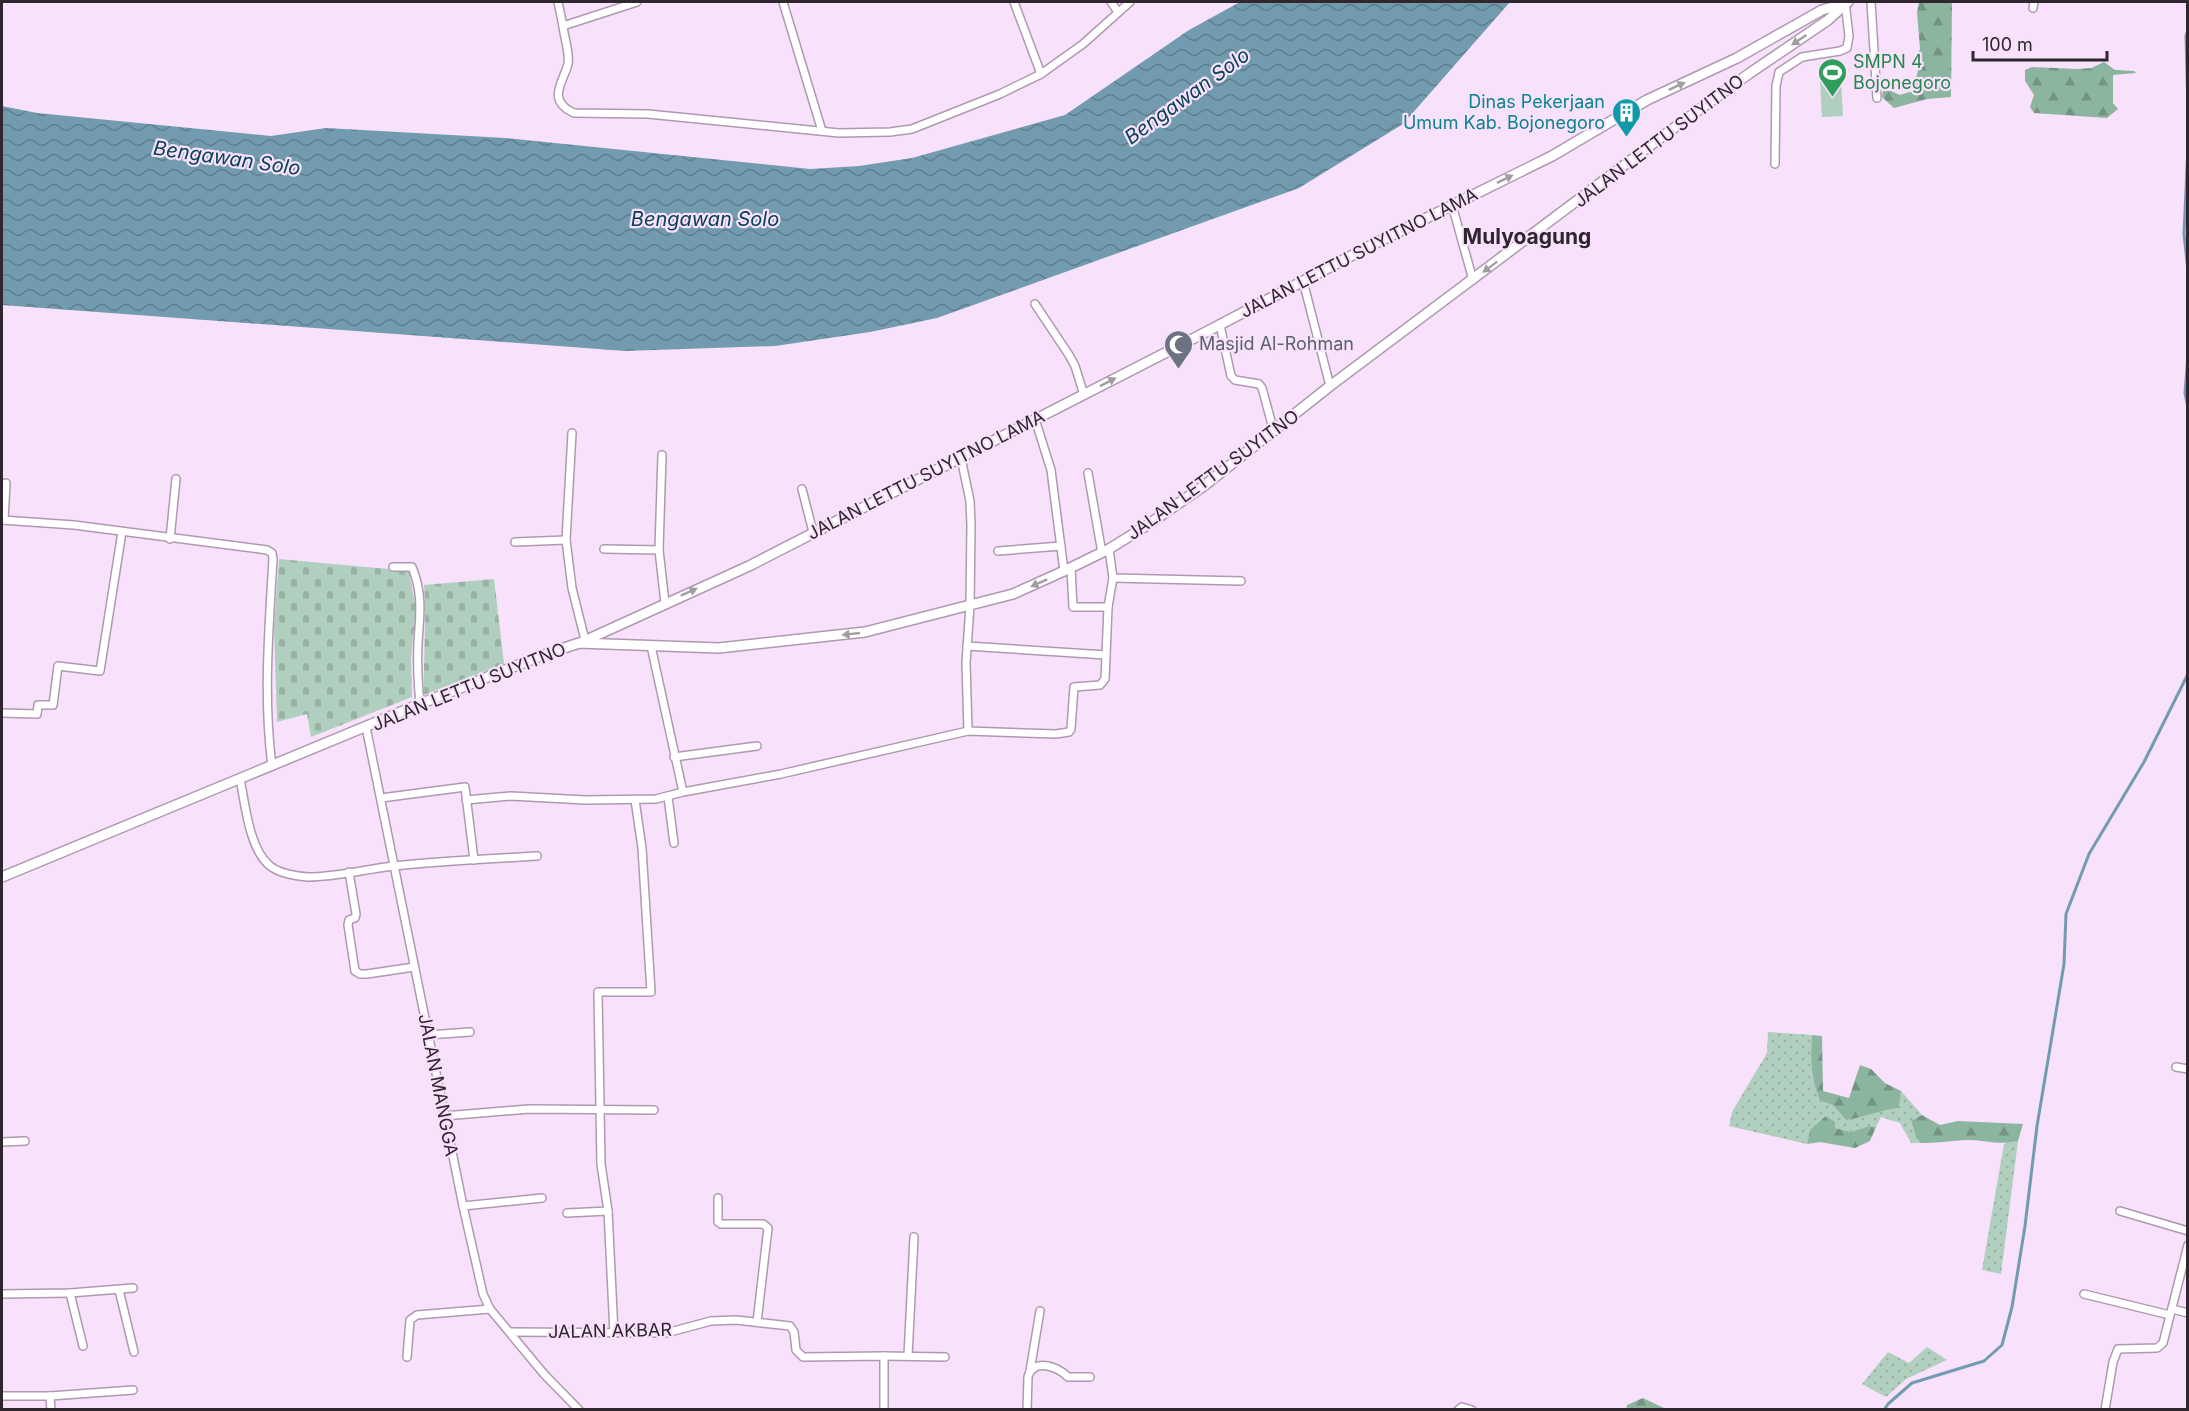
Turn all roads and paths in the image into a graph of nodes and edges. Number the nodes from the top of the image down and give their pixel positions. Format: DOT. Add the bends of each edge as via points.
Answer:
graph roads {
  1 [pos="558,2"];
  2 [pos="637,2"];
  3 [pos="783,2"];
  4 [pos="1014,2"];
  5 [pos="1111,2"];
  6 [pos="1131,2"];
  7 [pos="1846,2"];
  8 [pos="1870,2"];
  9 [pos="1118,12"];
  10 [pos="562,26"];
  11 [pos="1737,58"];
  12 [pos="1750,73"];
  13 [pos="1041,74"];
  14 [pos="1877,98"];
  15 [pos="822,131"];
  16 [pos="1775,164"];
  17 [pos="1452,205"];
  18 [pos="1473,280"];
  19 [pos="1303,281"];
  20 [pos="1035,304"];
  21 [pos="1220,325"];
  22 [pos="1330,386"];
  23 [pos="1084,394"];
  24 [pos="1035,419"];
  25 [pos="1274,432"];
  26 [pos="572,433"];
  27 [pos="662,455"];
  28 [pos="961,458"];
  29 [pos="1088,473"];
  30 [pos="176,479"];
  31 [pos="6,483"];
  32 [pos="802,489"];
  33 [pos="3,520"];
  34 [pos="122,532"];
  35 [pos="813,532"];
  36 [pos="170,539"];
  37 [pos="566,540"];
  38 [pos="515,542"];
  39 [pos="1060,546"];
  40 [pos="604,549"];
  41 [pos="659,549"];
  42 [pos="998,551"];
  43 [pos="1106,551"];
  44 [pos="393,567"];
  45 [pos="1067,569"];
  46 [pos="1113,578"];
  47 [pos="1240,581"];
  48 [pos="665,603"];
  49 [pos="970,606"];
  50 [pos="1108,607"];
  51 [pos="621,624"];
  52 [pos="582,642"];
  53 [pos="623,644"];
  54 [pos="651,646"];
  55 [pos="967,646"];
  56 [pos="1106,655"];
  57 [pos="420,705"];
  58 [pos="2,713"];
  59 [pos="366,727"];
  60 [pos="968,731"];
  61 [pos="757,746"];
  62 [pos="674,757"];
  63 [pos="272,766"];
  64 [pos="240,779"];
  65 [pos="683,792"];
  66 [pos="668,797"];
  67 [pos="381,798"];
  68 [pos="466,800"];
  69 [pos="635,800"];
  70 [pos="674,843"];
  71 [pos="537,856"];
  72 [pos="474,860"];
  73 [pos="395,866"];
  74 [pos="349,872"];
  75 [pos="2,877"];
  76 [pos="414,968"];
  77 [pos="470,1032"];
  78 [pos="428,1035"];
  79 [pos="2176,1067"];
  80 [pos="2187,1069"];
  81 [pos="654,1110"];
  82 [pos="600,1111"];
  83 [pos="444,1116"];
  84 [pos="25,1141"];
  85 [pos="2,1142"];
  86 [pos="542,1198"];
  87 [pos="718,1198"];
  88 [pos="463,1206"];
  89 [pos="608,1211"];
  90 [pos="2120,1211"];
  91 [pos="567,1213"];
  92 [pos="2187,1231"];
  93 [pos="914,1237"];
  94 [pos="2187,1249"];
  95 [pos="133,1287"];
  96 [pos="119,1290"];
  97 [pos="70,1293"];
  98 [pos="2,1294"];
  99 [pos="2084,1294"];
  100 [pos="490,1309"];
  101 [pos="1040,1311"];
  102 [pos="2171,1312"];
  103 [pos="2187,1313"];
  104 [pos="757,1322"];
  105 [pos="510,1332"];
  106 [pos="614,1333"];
  107 [pos="83,1346"];
  108 [pos="134,1352"];
  109 [pos="884,1356"];
  110 [pos="908,1356"];
  111 [pos="407,1357"];
  112 [pos="945,1357"];
  113 [pos="1030,1371"];
  114 [pos="1089,1377"];
  115 [pos="133,1390"];
  116 [pos="2,1396"];
  117 [pos="50,1396"];
  118 [pos="51,1410"];
  119 [pos="579,1410"];
  120 [pos="884,1410"];
  121 [pos="1027,1410"];
  122 [pos="1458,1410"];
  123 [pos="1472,1410"];
  124 [pos="2106,1410"];
  1 -- 10 [label="street"];
  2 -- 10 [label="street"];
  3 -- 15 [label="street"];
  4 -- 13 [label="street"];
  5 -- 9 [label="street"];
  6 -- 9 [label="street"];
  7 -- 11 [label="main road, JALAN LETTU SUYITNO LAMA" via="1822,10"];
  7 -- 12 [label="main road, JALAN LETTU SUYITNO, one-way" via="1828,20"];
  7 -- 16 [label="street" via="1846,48 1802,57 1779,72"];
  8 -- 14 [label="street"];
  9 -- 13 [label="street"];
  10 -- 15 [label="street" via="568,63 559,95 562,105 574,113 648,114"];
  11 -- 12 [label="main road" via="1745,60"];
  17 -- 11 [label="main road, JALAN LETTU SUYITNO LAMA, one-way" via="1552,156 1647,100"];
  12 -- 18 [label="main road, JALAN LETTU SUYITNO, one-way"];
  13 -- 15 [label="street" via="912,129"];
  17 -- 18 [label="street"];
  17 -- 19 [label="main road, JALAN LETTU SUYITNO LAMA"];
  18 -- 22 [label="main road, JALAN LETTU SUYITNO"];
  19 -- 21 [label="main road, JALAN LETTU SUYITNO LAMA"];
  19 -- 22 [label="street"];
  20 -- 23 [label="street" via="1070,355"];
  23 -- 21 [label="main road, JALAN LETTU SUYITNO LAMA, one-way"];
  21 -- 25 [label="street" via="1231,376 1259,384"];
  22 -- 25 [label="main road, JALAN LETTU SUYITNO"];
  23 -- 24 [label="main road, JALAN LETTU SUYITNO LAMA"];
  24 -- 28 [label="main road, JALAN LETTU SUYITNO LAMA"];
  24 -- 39 [label="street" via="1051,470"];
  25 -- 43 [label="main road, JALAN LETTU SUYITNO"];
  26 -- 37 [label="street"];
  27 -- 41 [label="street"];
  28 -- 35 [label="main road, JALAN LETTU SUYITNO LAMA"];
  28 -- 49 [label="street" via="969,501"];
  29 -- 43 [label="street"];
  30 -- 36 [label="street"];
  31 -- 33 [label="street"];
  32 -- 35 [label="street"];
  33 -- 34 [label="street"];
  34 -- 36 [label="street"];
  34 -- 58 [label="street" via="100,671 58,666 53,705 38,705 37,714"];
  48 -- 35 [label="main road, JALAN LETTU SUYITNO LAMA, one-way"];
  36 -- 63 [label="street" via="272,553 268,650 268,738"];
  37 -- 38 [label="street"];
  37 -- 52 [label="street"];
  39 -- 42 [label="street"];
  39 -- 45 [label="street"];
  40 -- 41 [label="street"];
  41 -- 48 [label="street"];
  43 -- 45 [label="main road, JALAN LETTU SUYITNO"];
  43 -- 46 [label="street"];
  44 -- 57 [label="street" via="412,567 418,581 422,606 418,642"];
  45 -- 49 [label="main road, JALAN LETTU SUYITNO, one-way" via="1013,594"];
  45 -- 50 [label="street" via="1073,607"];
  46 -- 47 [label="street"];
  46 -- 50 [label="street"];
  48 -- 51 [label="main road, JALAN LETTU SUYITNO LAMA"];
  49 -- 54 [label="main road, JALAN LETTU SUYITNO, one-way" via="865,632 719,648"];
  49 -- 55 [label="street"];
  50 -- 56 [label="street"];
  51 -- 52 [label="main road, JALAN LETTU SUYITNO LAMA"];
  51 -- 53 [label="main road" via="612,636"];
  52 -- 53 [label="main road, JALAN LETTU SUYITNO"];
  52 -- 57 [label="main road, JALAN LETTU SUYITNO"];
  53 -- 54 [label="main road, JALAN LETTU SUYITNO"];
  54 -- 62 [label="street"];
  55 -- 56 [label="street"];
  55 -- 60 [label="street"];
  56 -- 60 [label="street" via="1103,683 1074,687 1069,732"];
  57 -- 59 [label="main road, JALAN LETTU SUYITNO"];
  59 -- 63 [label="main road, JALAN LETTU SUYITNO"];
  59 -- 67 [label="street, JALAN MANGGA"];
  60 -- 65 [label="street"];
  61 -- 62 [label="street"];
  62 -- 65 [label="street"];
  63 -- 64 [label="main road, JALAN LETTU SUYITNO"];
  64 -- 74 [label="street" via="251,831 268,864 307,877"];
  64 -- 75 [label="main road, JALAN LETTU SUYITNO"];
  65 -- 66 [label="street"];
  66 -- 69 [label="street"];
  66 -- 70 [label="street"];
  67 -- 68 [label="street" via="465,787"];
  67 -- 73 [label="street, JALAN MANGGA"];
  68 -- 69 [label="street" via="511,796"];
  68 -- 72 [label="street"];
  69 -- 82 [label="street" via="651,992 598,992"];
  71 -- 72 [label="street"];
  72 -- 73 [label="street"];
  73 -- 74 [label="street"];
  73 -- 76 [label="street, JALAN MANGGA"];
  74 -- 76 [label="street" via="356,914 348,925 355,971 367,974"];
  76 -- 78 [label="street, JALAN MANGGA"];
  77 -- 78 [label="street"];
  78 -- 83 [label="street, JALAN MANGGA"];
  79 -- 80 [label="street"];
  81 -- 82 [label="street"];
  82 -- 83 [label="street" via="529,1109"];
  82 -- 89 [label="street" via="602,1177"];
  83 -- 88 [label="street, JALAN MANGGA"];
  84 -- 85 [label="street"];
  86 -- 88 [label="street"];
  87 -- 104 [label="street" via="721,1224 764,1224 768,1228"];
  88 -- 100 [label="street, JALAN MANGGA"];
  89 -- 91 [label="street"];
  89 -- 106 [label="street"];
  90 -- 92 [label="street"];
  93 -- 110 [label="street"];
  94 -- 102 [label="street"];
  95 -- 96 [label="street"];
  96 -- 97 [label="street"];
  96 -- 108 [label="street"];
  97 -- 98 [label="street"];
  97 -- 107 [label="street"];
  99 -- 102 [label="street"];
  100 -- 105 [label="street, JALAN MANGGA"];
  100 -- 111 [label="street" via="417,1314 410,1320"];
  101 -- 113 [label="street"];
  102 -- 103 [label="street"];
  102 -- 124 [label="street" via="2160,1347 2118,1349"];
  104 -- 106 [label="street, JALAN AKBAR" via="711,1321 666,1334"];
  104 -- 109 [label="street, JALAN AKBAR" via="790,1326 796,1350 803,1357"];
  105 -- 106 [label="street, JALAN AKBAR"];
  105 -- 119 [label="street, JALAN MANGGA"];
  109 -- 110 [label="street"];
  109 -- 120 [label="street"];
  110 -- 112 [label="street"];
  113 -- 114 [label="street" via="1049,1365 1068,1377"];
  113 -- 121 [label="street"];
  115 -- 117 [label="street"];
  116 -- 117 [label="street"];
  117 -- 118 [label="street"];
  122 -- 123 [label="street"];
}
